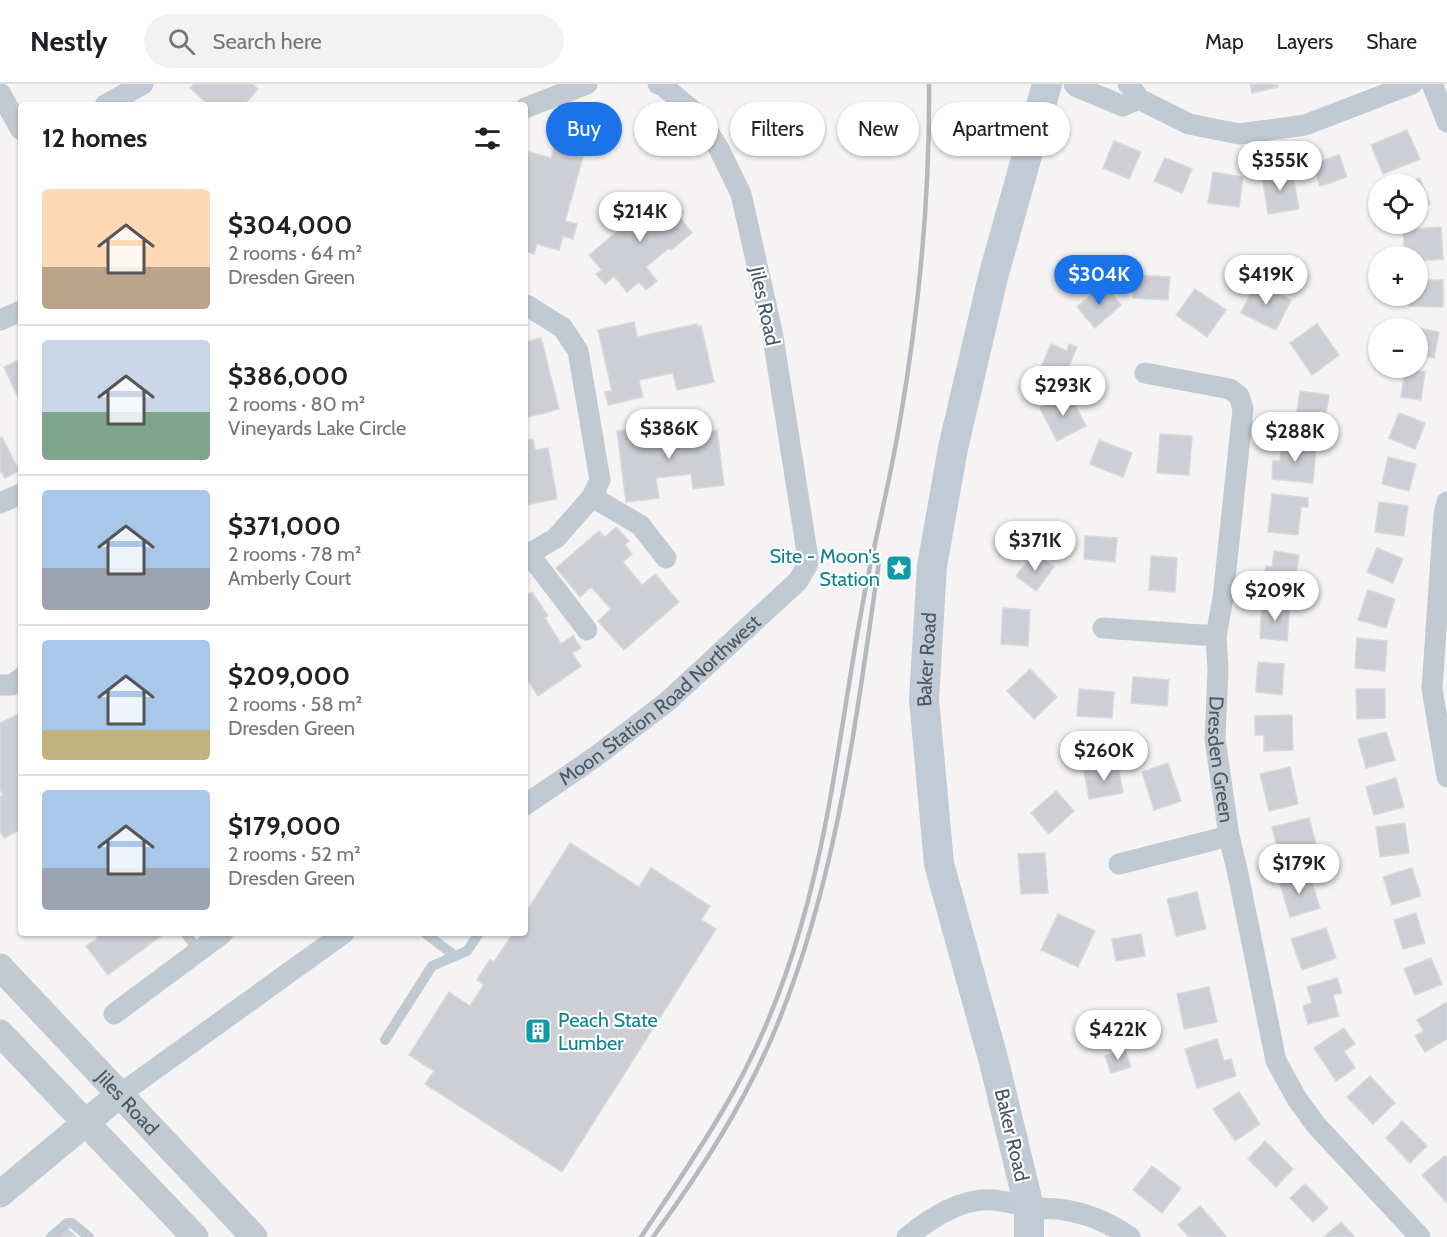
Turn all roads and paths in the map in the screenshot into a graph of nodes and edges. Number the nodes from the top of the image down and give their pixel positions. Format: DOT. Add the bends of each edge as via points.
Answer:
graph roads {
  1 [pos="143,84"];
  2 [pos="588,84"];
  3 [pos="658,84"];
  4 [pos="1047,84"];
  5 [pos="1074,84"];
  6 [pos="1412,84"];
  7 [pos="1432,84"];
  8 [pos="1133,92"];
  9 [pos="0,93"];
  10 [pos="110,102"];
  11 [pos="528,107"];
  12 [pos="1447,122"];
  13 [pos="18,125"];
  14 [pos="528,306"];
  15 [pos="18,312"];
  16 [pos="0,320"];
  17 [pos="1145,373"];
  18 [pos="18,495"];
  19 [pos="592,497"];
  20 [pos="1447,502"];
  21 [pos="0,503"];
  22 [pos="528,554"];
  23 [pos="528,556"];
  24 [pos="666,558"];
  25 [pos="808,558"];
  26 [pos="1103,628"];
  27 [pos="587,630"];
  28 [pos="1216,636"];
  29 [pos="18,680"];
  30 [pos="0,684"];
  31 [pos="1447,777"];
  32 [pos="528,803"];
  33 [pos="1229,836"];
  34 [pos="1119,864"];
  35 [pos="187,936"];
  36 [pos="219,936"];
  37 [pos="340,936"];
  38 [pos="429,936"];
  39 [pos="476,936"];
  40 [pos="199,951"];
  41 [pos="455,956"];
  42 [pos="0,967"];
  43 [pos="114,1014"];
  44 [pos="0,1033"];
  45 [pos="385,1040"];
  46 [pos="119,1095"];
  47 [pos="86,1123"];
  48 [pos="0,1194"];
  49 [pos="1029,1207"];
  50 [pos="51,1237"];
  51 [pos="88,1237"];
  52 [pos="195,1237"];
  53 [pos="254,1237"];
  54 [pos="907,1237"];
  55 [pos="1029,1237"];
  56 [pos="1130,1237"];
  57 [pos="1420,1237"];
  1 -- 10 [label="street"];
  2 -- 11 [label="street"];
  3 -- 25 [label="street, Jiles Road" via="697,114 741,194 772,331"];
  4 -- 49 [label="main road, Baker Road" via="993,278 953,448 932,566 924,699 939,864"];
  5 -- 8 [label="street" via="1123,106"];
  6 -- 8 [label="street" via="1305,125 1239,134 1189,124"];
  7 -- 12 [label="street"];
  9 -- 13 [label="street"];
  14 -- 19 [label="street" via="563,328 578,351 600,480"];
  15 -- 16 [label="street"];
  17 -- 28 [label="street, Dresden Green" via="1230,389 1239,396 1243,409"];
  18 -- 21 [label="street"];
  19 -- 22 [label="street" via="556,538"];
  19 -- 24 [label="street" via="640,525"];
  20 -- 31 [label="street" via="1432,688"];
  23 -- 27 [label="street"];
  25 -- 32 [label="street, Moon Station Road Northwest" via="798,581 668,701"];
  26 -- 28 [label="street"];
  28 -- 33 [label="street, Dresden Green" via="1215,739"];
  29 -- 30 [label="street" via="12,685"];
  33 -- 34 [label="street"];
  33 -- 57 [label="street, Dresden Green" via="1276,1061 1316,1125"];
  35 -- 40 [label="lane"];
  36 -- 40 [label="street"];
  37 -- 46 [label="street"];
  38 -- 41 [label="lane"];
  39 -- 41 [label="lane" via="467,951"];
  40 -- 43 [label="street"];
  41 -- 45 [label="lane" via="432,966"];
  42 -- 46 [label="street, Jiles Road"];
  44 -- 47 [label="street"];
  46 -- 47 [label="street"];
  46 -- 53 [label="street, Jiles Road"];
  47 -- 48 [label="street"];
  47 -- 52 [label="street"];
  49 -- 54 [label="street" via="992,1200 973,1201 927,1221"];
  49 -- 55 [label="main road, Baker Road"];
  49 -- 56 [label="street" via="1098,1218"];
  50 -- 51 [label="lane" via="72,1223"];
}
